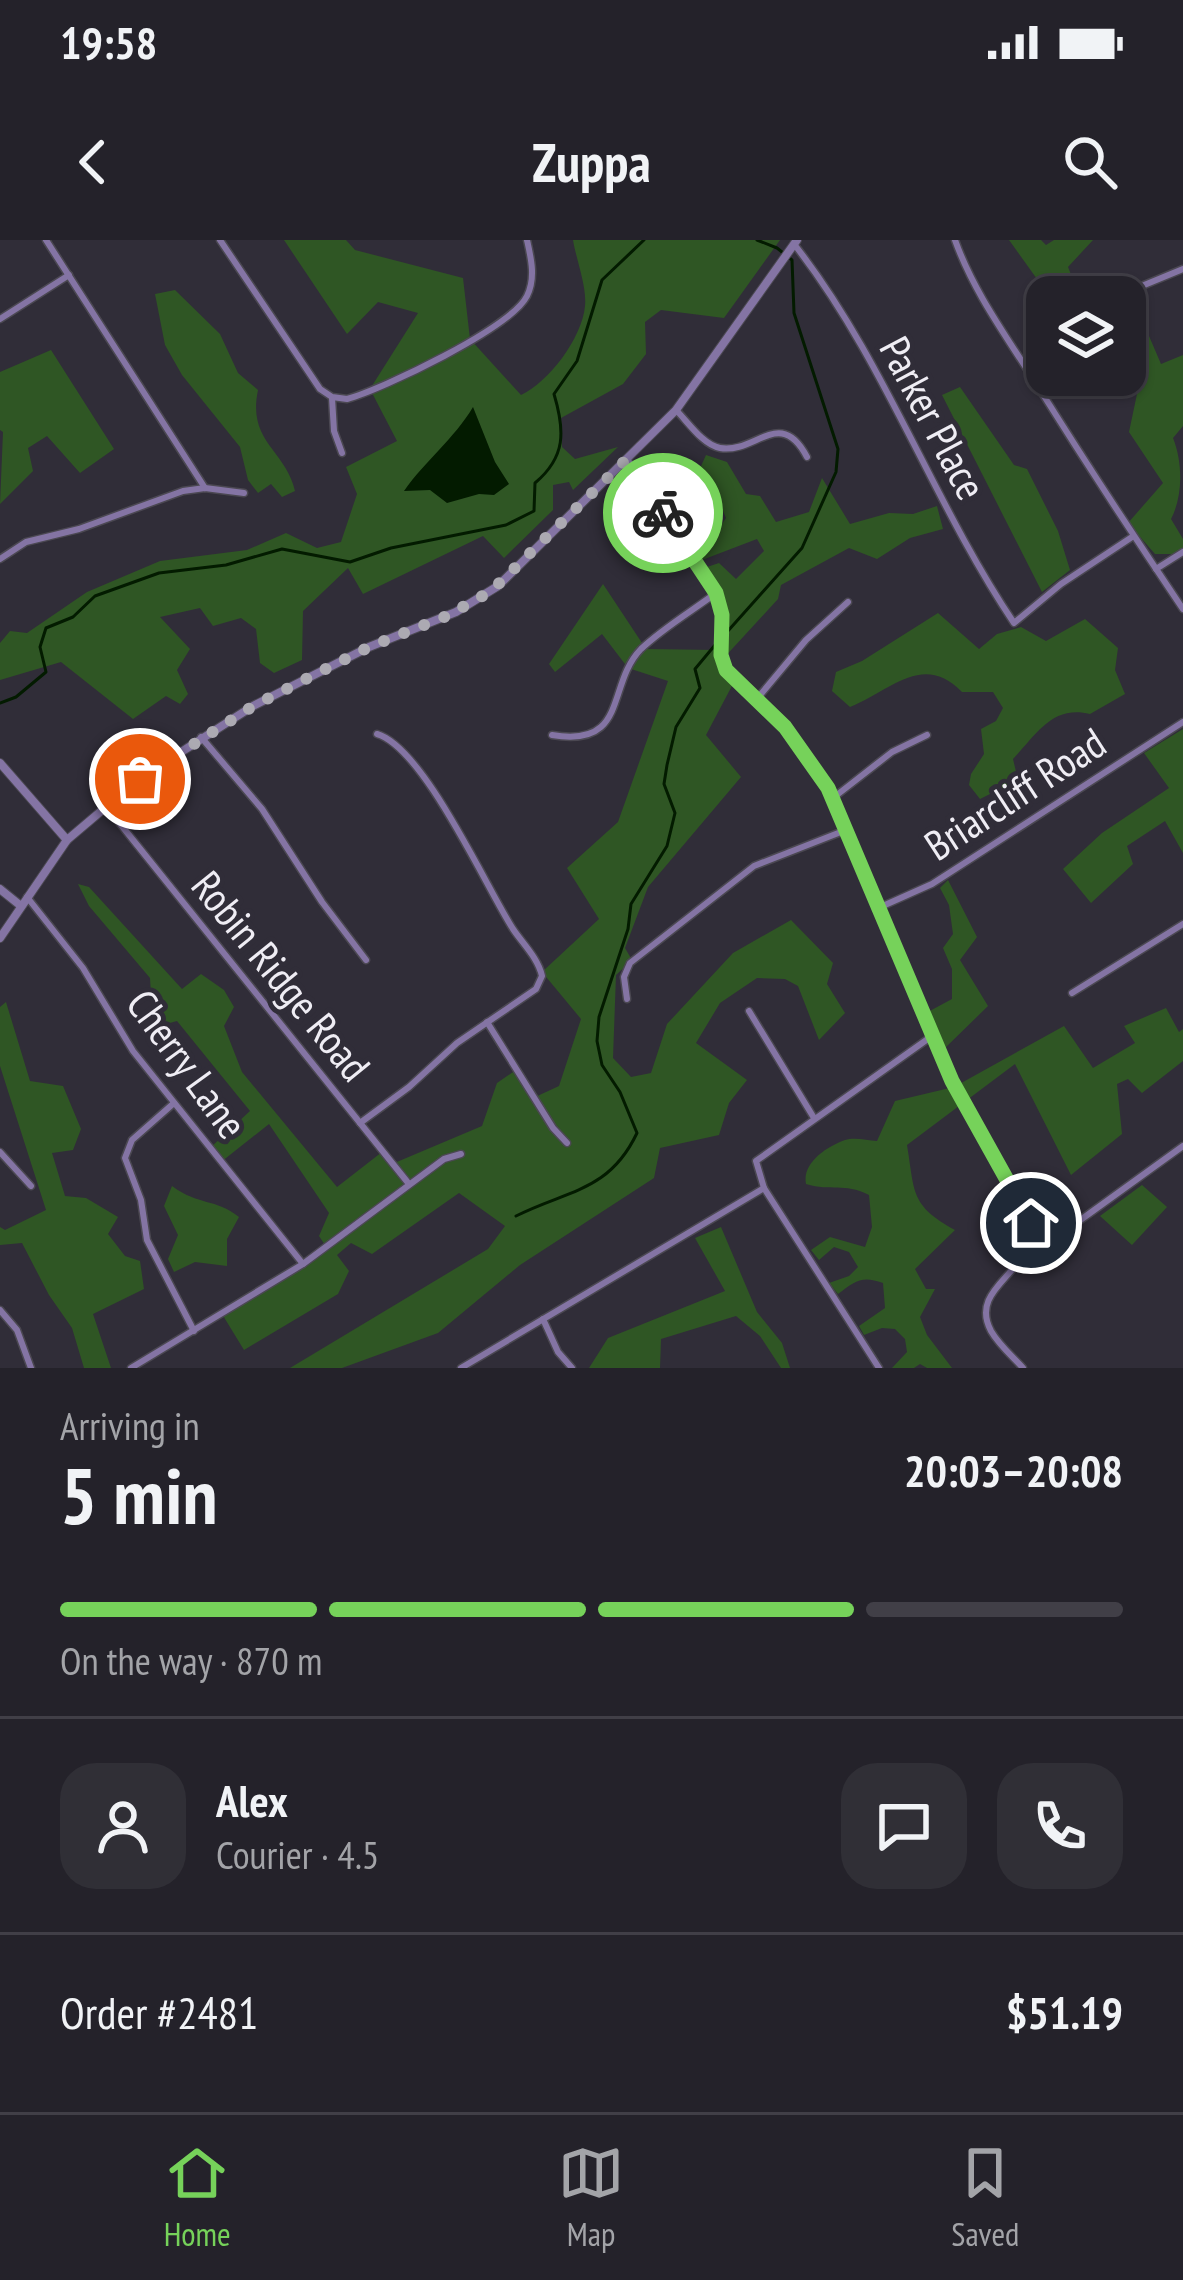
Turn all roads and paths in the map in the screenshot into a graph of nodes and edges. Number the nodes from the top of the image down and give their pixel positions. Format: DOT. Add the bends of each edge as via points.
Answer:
graph roads {
  1 [pos="46,240"];
  2 [pos="220,240"];
  3 [pos="527,240"];
  4 [pos="955,240"];
  5 [pos="791,249"];
  6 [pos="1183,269"];
  7 [pos="69,275"];
  8 [pos="1146,284"];
  9 [pos="0,319"];
  10 [pos="332,397"];
  11 [pos="676,410"];
  12 [pos="342,453"];
  13 [pos="807,457"];
  14 [pos="627,459"];
  15 [pos="205,488"];
  16 [pos="244,493"];
  17 [pos="1132,537"];
  18 [pos="1183,552"];
  19 [pos="0,559"];
  20 [pos="1156,569"];
  21 [pos="716,593"];
  22 [pos="848,602"];
  23 [pos="1183,609"];
  24 [pos="756,700"];
  25 [pos="1183,722"];
  26 [pos="377,734"];
  27 [pos="552,735"];
  28 [pos="927,736"];
  29 [pos="201,737"];
  30 [pos="0,763"];
  31 [pos="833,798"];
  32 [pos="105,805"];
  33 [pos="846,830"];
  34 [pos="67,840"];
  35 [pos="0,890"];
  36 [pos="24,902"];
  37 [pos="876,910"];
  38 [pos="1183,924"];
  39 [pos="0,938"];
  40 [pos="366,960"];
  41 [pos="1072,993"];
  42 [pos="627,999"];
  43 [pos="749,1011"];
  44 [pos="488,1022"];
  45 [pos="932,1036"];
  46 [pos="174,1103"];
  47 [pos="814,1118"];
  48 [pos="360,1123"];
  49 [pos="566,1142"];
  50 [pos="1183,1146"];
  51 [pos="0,1152"];
  52 [pos="460,1154"];
  53 [pos="409,1184"];
  54 [pos="31,1186"];
  55 [pos="764,1188"];
  56 [pos="1031,1223"];
  57 [pos="1051,1243"];
  58 [pos="303,1264"];
  59 [pos="1019,1264"];
  60 [pos="0,1310"];
  61 [pos="543,1319"];
  62 [pos="194,1331"];
  63 [pos="31,1368"];
  64 [pos="131,1368"];
  65 [pos="461,1368"];
  66 [pos="572,1368"];
  67 [pos="879,1368"];
  68 [pos="1023,1368"];
  1 -- 7 [label="street"];
  2 -- 10 [label="street"];
  3 -- 10 [label="street" via="530,291 502,321 375,388"];
  4 -- 17 [label="street" via="972,282"];
  5 -- 11 [label="street"];
  5 -- 17 [label="street, Parker Place" via="878,371 1014,623"];
  6 -- 8 [label="street"];
  7 -- 9 [label="street"];
  7 -- 15 [label="street"];
  10 -- 12 [label="street"];
  11 -- 13 [label="street" via="712,446 776,433 796,440"];
  11 -- 14 [label="street"];
  14 -- 21 [label="street"];
  14 -- 29 [label="street" via="491,591"];
  15 -- 16 [label="street"];
  15 -- 19 [label="street" via="37,538"];
  17 -- 20 [label="street"];
  18 -- 20 [label="street"];
  20 -- 23 [label="street"];
  21 -- 24 [label="street" via="726,670"];
  21 -- 27 [label="street" via="639,652 606,723 581,737"];
  22 -- 24 [label="street"];
  24 -- 31 [label="street" via="798,742"];
  25 -- 37 [label="street, Briarcliff Road" via="932,884"];
  26 -- 44 [label="street" via="415,768 540,965 536,989"];
  28 -- 31 [label="street"];
  29 -- 32 [label="street"];
  29 -- 40 [label="street" via="262,809"];
  30 -- 34 [label="street"];
  31 -- 33 [label="street"];
  32 -- 34 [label="street"];
  32 -- 48 [label="street, Robin Ridge Road"];
  33 -- 37 [label="street"];
  33 -- 42 [label="street" via="730,883 630,963"];
  34 -- 36 [label="street"];
  35 -- 36 [label="street, Cherry Lane"];
  36 -- 39 [label="street"];
  36 -- 46 [label="street, Cherry Lane" via="62,938"];
  37 -- 45 [label="street"];
  38 -- 41 [label="street"];
  43 -- 47 [label="street"];
  44 -- 48 [label="street"];
  44 -- 49 [label="street"];
  45 -- 47 [label="street"];
  45 -- 56 [label="street"];
  46 -- 58 [label="street, Cherry Lane"];
  46 -- 62 [label="street" via="131,1140 125,1158 147,1240"];
  47 -- 55 [label="street" via="756,1161"];
  48 -- 53 [label="street, Robin Ridge Road"];
  50 -- 57 [label="street"];
  51 -- 54 [label="street"];
  52 -- 53 [label="street"];
  53 -- 58 [label="street"];
  55 -- 61 [label="street"];
  55 -- 67 [label="street"];
  56 -- 57 [label="street"];
  56 -- 59 [label="street"];
  57 -- 59 [label="street"];
  58 -- 62 [label="street"];
  59 -- 68 [label="street" via="994,1289 986,1311 993,1334"];
  60 -- 63 [label="street"];
  61 -- 65 [label="street"];
  61 -- 66 [label="street"];
  62 -- 64 [label="street"];
}
